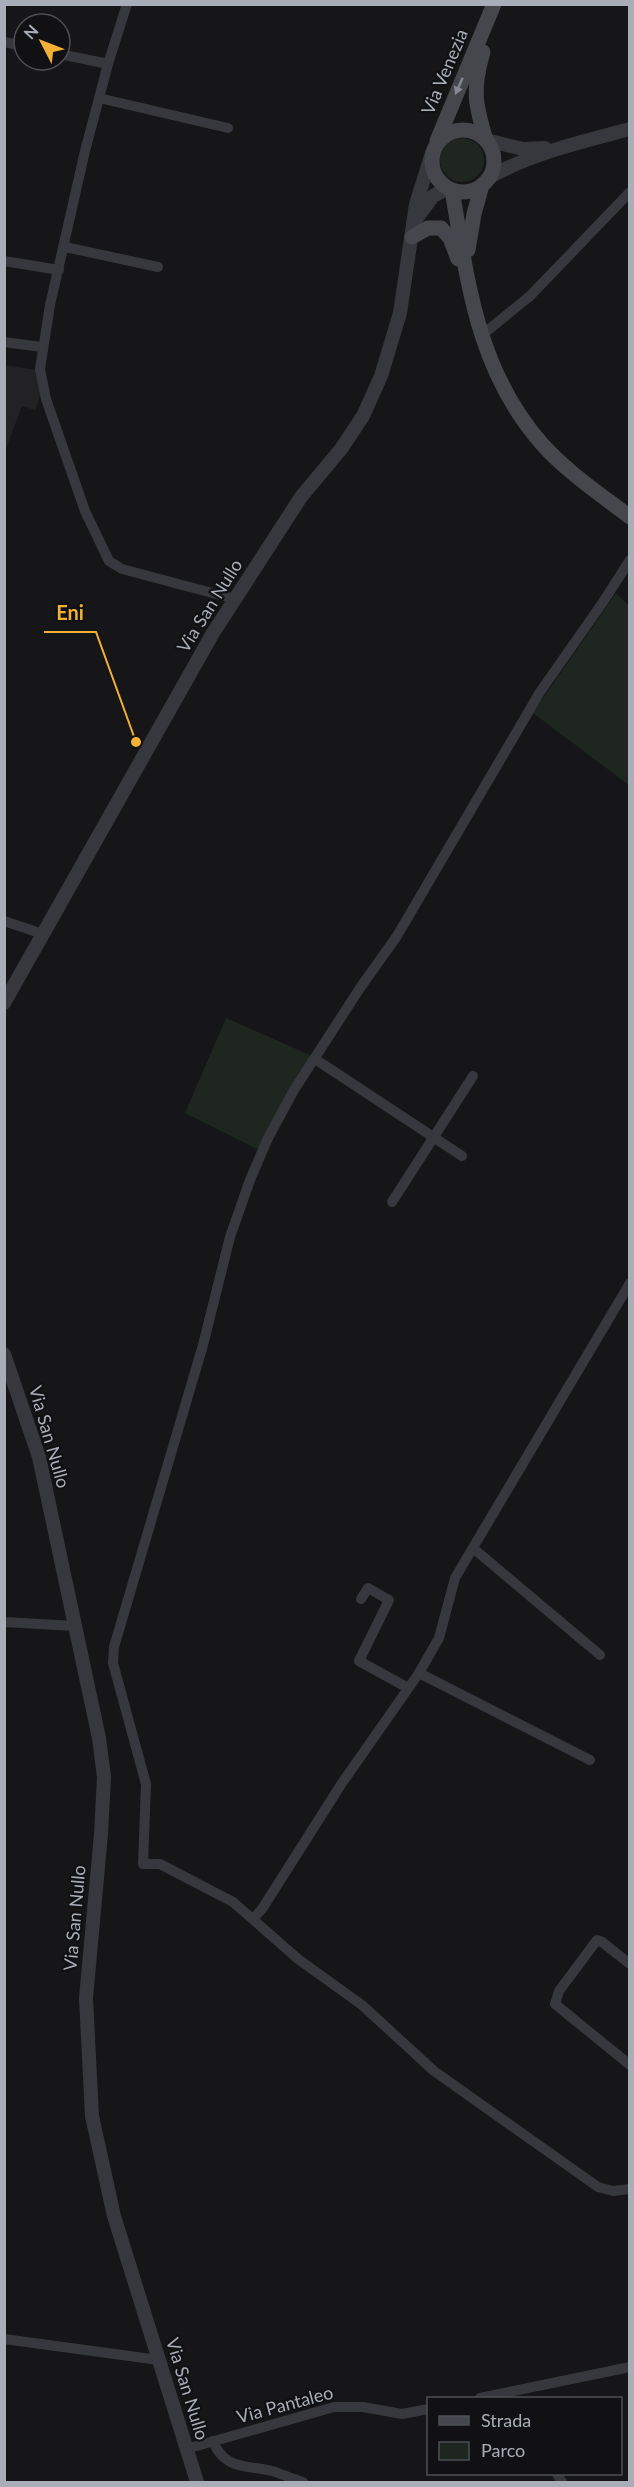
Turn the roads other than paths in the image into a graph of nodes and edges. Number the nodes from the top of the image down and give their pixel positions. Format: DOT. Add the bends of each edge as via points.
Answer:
graph roads {
  1 [pos="128,4"];
  2 [pos="493,9"];
  3 [pos="72,56"];
  4 [pos="108,64"];
  5 [pos="99,98"];
  6 [pos="228,128"];
  7 [pos="630,129"];
  8 [pos="486,140"];
  9 [pos="559,148"];
  10 [pos="434,150"];
  11 [pos="485,182"];
  12 [pos="450,189"];
  13 [pos="630,192"];
  14 [pos="415,220"];
  15 [pos="412,237"];
  16 [pos="65,247"];
  17 [pos="4,261"];
  18 [pos="467,264"];
  19 [pos="158,267"];
  20 [pos="59,270"];
  21 [pos="471,299"];
  22 [pos="482,335"];
  23 [pos="4,342"];
  24 [pos="42,347"];
  25 [pos="630,517"];
  26 [pos="630,560"];
  27 [pos="235,599"];
  28 [pos="4,921"];
  29 [pos="43,934"];
  30 [pos="4,1003"];
  31 [pos="315,1059"];
  32 [pos="473,1076"];
  33 [pos="433,1137"];
  34 [pos="462,1156"];
  35 [pos="392,1202"];
  36 [pos="630,1283"];
  37 [pos="4,1354"];
  38 [pos="473,1548"];
  39 [pos="361,1599"];
  40 [pos="4,1622"];
  41 [pos="75,1626"];
  42 [pos="600,1654"];
  43 [pos="419,1673"];
  44 [pos="408,1688"];
  45 [pos="590,1760"];
  46 [pos="254,1918"];
  47 [pos="630,1964"];
  48 [pos="630,2065"];
  49 [pos="630,2189"];
  50 [pos="4,2339"];
  51 [pos="159,2360"];
  52 [pos="630,2367"];
  53 [pos="485,2397"];
  54 [pos="427,2409"];
  55 [pos="213,2441"];
  56 [pos="186,2449"];
  57 [pos="197,2482"];
  58 [pos="303,2482"];
  1 -- 4 [label="street"];
  2 -- 8 [label="main road, Via Venezia" via="475,88 476,109"];
  2 -- 10 [label="main road, Via Venezia, one-way"];
  3 -- 4 [label="street"];
  4 -- 5 [label="street"];
  5 -- 6 [label="street"];
  5 -- 16 [label="street"];
  7 -- 9 [label="street"];
  8 -- 9 [label="street" via="523,149"];
  8 -- 10 [label="main road" via="463,129 447,134"];
  8 -- 11 [label="main road" via="494,159"];
  9 -- 11 [label="street" via="519,162"];
  10 -- 12 [label="main road" via="431,162 436,177"];
  10 -- 14 [label="street, Via San Nullo" via="421,185"];
  11 -- 12 [label="main road" via="465,192"];
  11 -- 18 [label="main road" via="474,214"];
  12 -- 14 [label="street, Via San Nullo" via="434,196"];
  12 -- 18 [label="main road"];
  13 -- 22 [label="street" via="530,296"];
  14 -- 15 [label="street, Via San Nullo"];
  15 -- 21 [label="main road" via="428,228 441,228 450,238"];
  15 -- 27 [label="street, Via San Nullo" via="400,313 381,376 363,416 301,497"];
  16 -- 19 [label="street"];
  16 -- 20 [label="street"];
  17 -- 20 [label="street"];
  18 -- 21 [label="main road"];
  20 -- 24 [label="street"];
  21 -- 22 [label="main road"];
  22 -- 25 [label="main road" via="487,354 517,412 537,437 576,476"];
  23 -- 24 [label="street"];
  24 -- 27 [label="street" via="40,369 46,399 85,511 109,561 122,569"];
  26 -- 31 [label="street" via="540,692 397,936"];
  27 -- 29 [label="street, Via San Nullo"];
  28 -- 29 [label="street"];
  29 -- 30 [label="street, Via San Nullo"];
  31 -- 33 [label="street"];
  31 -- 46 [label="street" via="268,1138 241,1204 114,1647 113,1663 146,1784 143,1864 160,1864 233,1902"];
  32 -- 33 [label="street"];
  33 -- 34 [label="street"];
  33 -- 35 [label="street"];
  36 -- 38 [label="street"];
  37 -- 41 [label="street, Via San Nullo" via="39,1457"];
  38 -- 42 [label="street"];
  38 -- 43 [label="street" via="455,1578 439,1638"];
  39 -- 44 [label="street" via="368,1588 389,1600 359,1661"];
  40 -- 41 [label="street"];
  41 -- 51 [label="street, Via San Nullo" via="104,1777 86,1998 92,2116 114,2216"];
  43 -- 44 [label="street"];
  43 -- 45 [label="street"];
  44 -- 46 [label="street"];
  46 -- 49 [label="street" via="298,1959 362,2005 434,2071 598,2187 613,2191"];
  47 -- 48 [label="street" via="597,1940 559,1991 555,2004"];
  50 -- 51 [label="street"];
  51 -- 56 [label="street, Via San Nullo"];
  52 -- 53 [label="street"];
  54 -- 55 [label="street, Via Pantaleo" via="402,2414 363,2407 334,2408"];
  55 -- 56 [label="street, Via Pantaleo"];
  55 -- 58 [label="street" via="226,2461"];
  56 -- 57 [label="street, Via San Nullo"];
}
